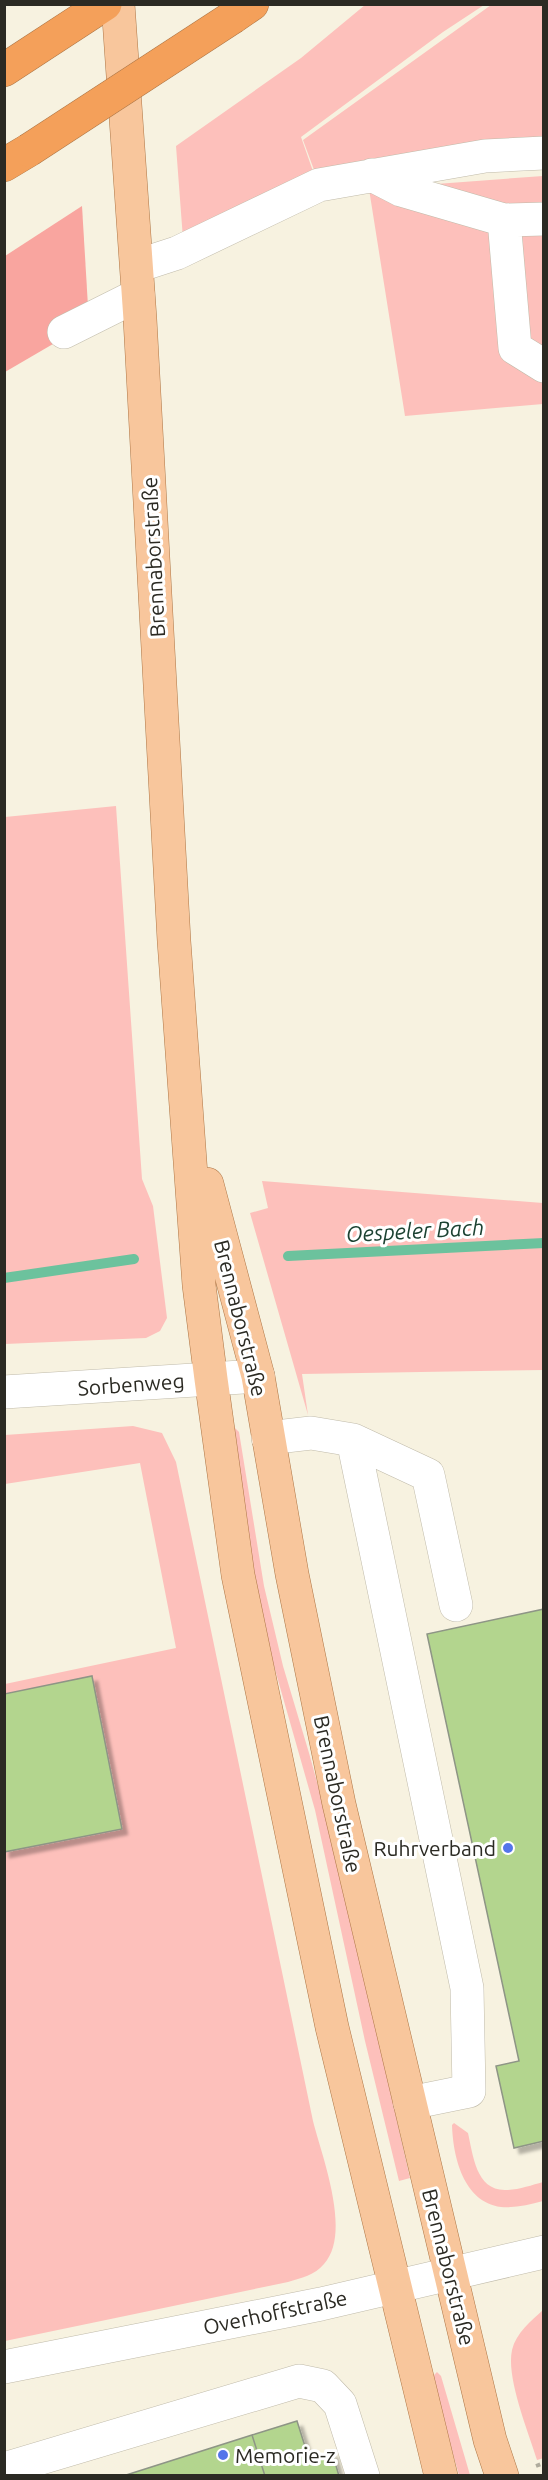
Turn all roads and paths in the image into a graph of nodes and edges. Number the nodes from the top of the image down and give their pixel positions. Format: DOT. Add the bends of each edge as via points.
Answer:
graph roads {
  1 [pos="105,4"];
  2 [pos="118,4"];
  3 [pos="242,11"];
  4 [pos="17,62"];
  5 [pos="543,153"];
  6 [pos="17,157"];
  7 [pos="372,175"];
  8 [pos="543,219"];
  9 [pos="504,220"];
  10 [pos="137,281"];
  11 [pos="64,332"];
  12 [pos="543,366"];
  13 [pos="186,1110"];
  14 [pos="258,1376"];
  15 [pos="211,1379"];
  16 [pos="4,1392"];
  17 [pos="268,1438"];
  18 [pos="353,1440"];
  19 [pos="456,1605"];
  20 [pos="410,2103"];
  21 [pos="543,2252"];
  22 [pos="451,2274"];
  23 [pos="396,2286"];
  24 [pos="4,2367"];
  25 [pos="4,2469"];
  26 [pos="363,2475"];
  27 [pos="441,2475"];
  28 [pos="502,2475"];
  1 -- 4 [label="highway"];
  2 -- 10 [label="main road, Brennaborstraße"];
  3 -- 6 [label="highway, bridge"];
  5 -- 7 [label="street" via="485,156"];
  7 -- 9 [label="street" via="401,190"];
  7 -- 10 [label="street" via="319,185 177,253"];
  8 -- 9 [label="street"];
  9 -- 12 [label="street" via="515,348"];
  10 -- 11 [label="street"];
  10 -- 13 [label="main road, Brennaborstraße"];
  13 -- 14 [label="main road, Brennaborstraße"];
  13 -- 15 [label="main road, Brennaborstraße" via="199,1285"];
  14 -- 15 [label="street, Sorbenweg"];
  14 -- 17 [label="main road, Brennaborstraße"];
  15 -- 16 [label="street, Sorbenweg"];
  15 -- 23 [label="main road, Brennaborstraße" via="238,1575 332,2027"];
  17 -- 18 [label="street" via="311,1433"];
  17 -- 20 [label="main road, Brennaborstraße" via="339,1804"];
  18 -- 19 [label="street" via="428,1475"];
  18 -- 20 [label="street" via="467,1988 469,2091"];
  20 -- 22 [label="main road, Brennaborstraße"];
  21 -- 22 [label="street, Overhoffstraße"];
  22 -- 23 [label="street, Overhoffstraße"];
  22 -- 28 [label="main road, Brennaborstraße" via="490,2440"];
  23 -- 24 [label="street, Overhoffstraße"];
  23 -- 27 [label="main road, Brennaborstraße"];
  25 -- 26 [label="street" via="299,2381 323,2386 340,2404"];
}
